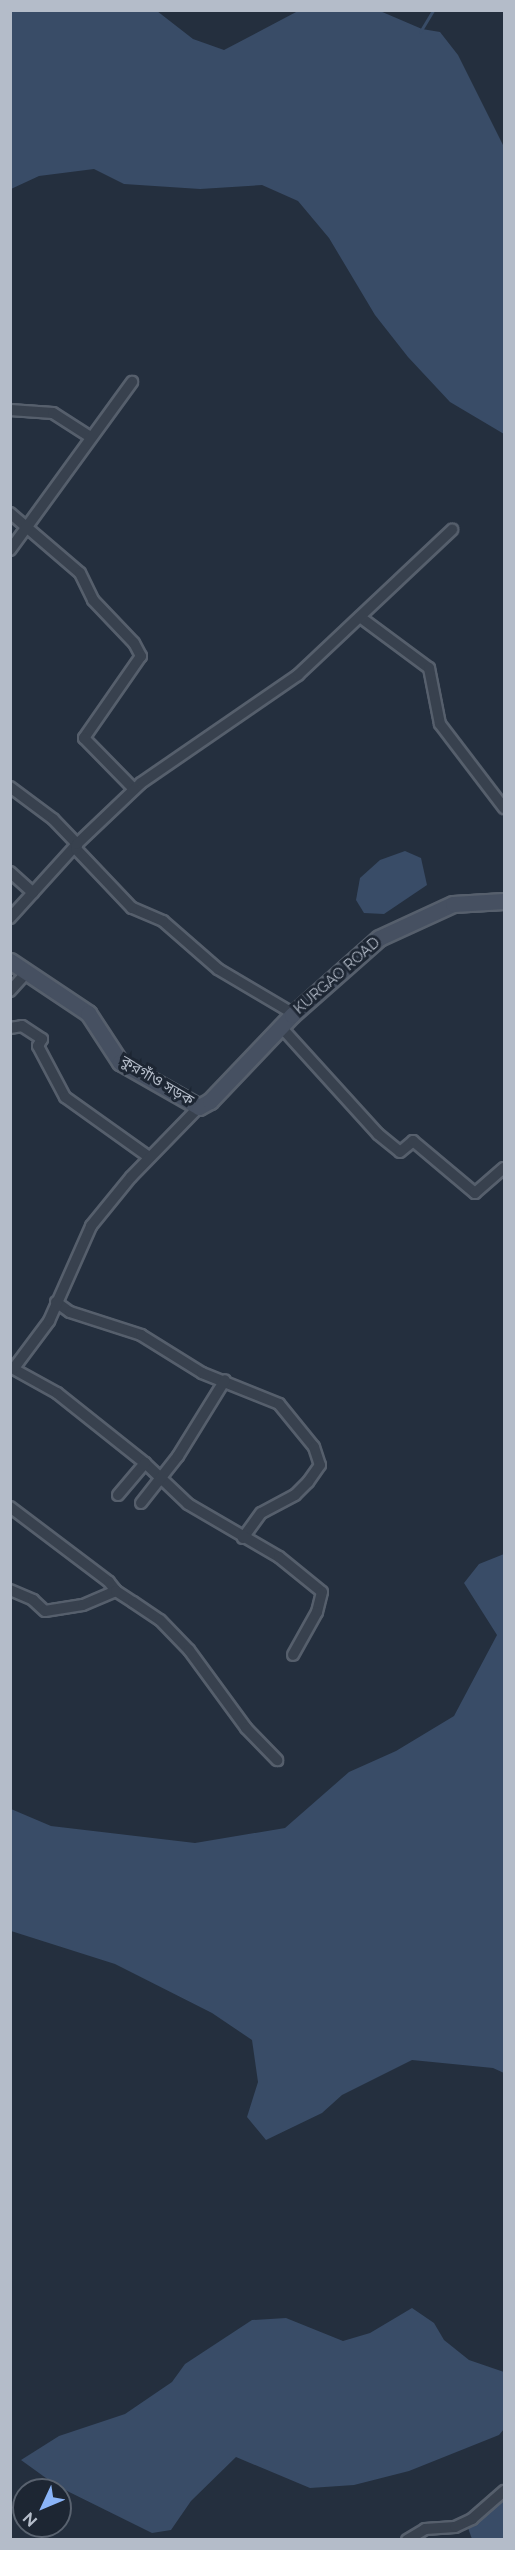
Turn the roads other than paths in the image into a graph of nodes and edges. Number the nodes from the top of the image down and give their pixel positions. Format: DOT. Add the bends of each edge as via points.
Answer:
graph roads {
  1 [pos="132,382"];
  2 [pos="10,410"];
  3 [pos="89,436"];
  4 [pos="10,513"];
  5 [pos="26,525"];
  6 [pos="452,530"];
  7 [pos="10,550"];
  8 [pos="360,617"];
  9 [pos="10,787"];
  10 [pos="134,789"];
  11 [pos="504,808"];
  12 [pos="77,843"];
  13 [pos="10,872"];
  14 [pos="33,893"];
  15 [pos="504,901"];
  16 [pos="10,918"];
  17 [pos="10,961"];
  18 [pos="27,972"];
  19 [pos="10,991"];
  20 [pos="294,1014"];
  21 [pos="281,1027"];
  22 [pos="10,1028"];
  23 [pos="199,1107"];
  24 [pos="149,1157"];
  25 [pos="504,1168"];
  26 [pos="56,1302"];
  27 [pos="12,1367"];
  28 [pos="225,1380"];
  29 [pos="145,1463"];
  30 [pos="159,1477"];
  31 [pos="118,1495"];
  32 [pos="141,1503"];
  33 [pos="10,1507"];
  34 [pos="243,1539"];
  35 [pos="10,1590"];
  36 [pos="116,1591"];
  37 [pos="293,1655"];
  38 [pos="277,1760"];
  39 [pos="504,2491"];
  40 [pos="407,2540"];
  1 -- 3 [label="street"];
  2 -- 3 [label="street" via="53,413"];
  3 -- 5 [label="street"];
  4 -- 5 [label="street"];
  5 -- 7 [label="street"];
  5 -- 10 [label="street" via="80,573 93,600 134,643 141,656 84,738"];
  6 -- 8 [label="street"];
  8 -- 10 [label="street" via="298,675"];
  8 -- 11 [label="street" via="429,668 440,724"];
  9 -- 12 [label="street" via="53,819"];
  10 -- 12 [label="street"];
  12 -- 14 [label="street"];
  12 -- 20 [label="street" via="76,849 132,908 164,921 218,969"];
  13 -- 14 [label="street"];
  14 -- 16 [label="street"];
  15 -- 20 [label="street, KURGAO ROAD" via="453,904 397,927"];
  17 -- 18 [label="street, কুরগাঁও সড়ক"];
  18 -- 19 [label="street"];
  18 -- 23 [label="street, কুরগাঁও সড়ক" via="88,1013 120,1062"];
  20 -- 21 [label="street, KURGAO ROAD"];
  21 -- 23 [label="street, KURGAO ROAD" via="210,1101"];
  21 -- 25 [label="street" via="372,1128 400,1152 413,1141 475,1192"];
  22 -- 24 [label="street" via="21,1026 42,1039 38,1046 66,1097"];
  23 -- 24 [label="street"];
  24 -- 26 [label="street" via="91,1226"];
  26 -- 27 [label="street" via="49,1321"];
  26 -- 28 [label="street" via="70,1312 141,1335 202,1373"];
  27 -- 29 [label="street" via="57,1393"];
  28 -- 30 [label="street" via="178,1456"];
  28 -- 34 [label="street" via="279,1404 314,1447 320,1465 295,1495 261,1513"];
  29 -- 30 [label="street"];
  29 -- 31 [label="street"];
  30 -- 32 [label="street"];
  30 -- 34 [label="street" via="188,1504"];
  33 -- 36 [label="street"];
  34 -- 37 [label="street" via="300,1571 322,1592 317,1612"];
  35 -- 36 [label="street" via="33,1600 45,1611 83,1605"];
  36 -- 38 [label="street" via="160,1620 189,1650 246,1728"];
  39 -- 40 [label="street" via="471,2519 455,2527 424,2529"];
}
